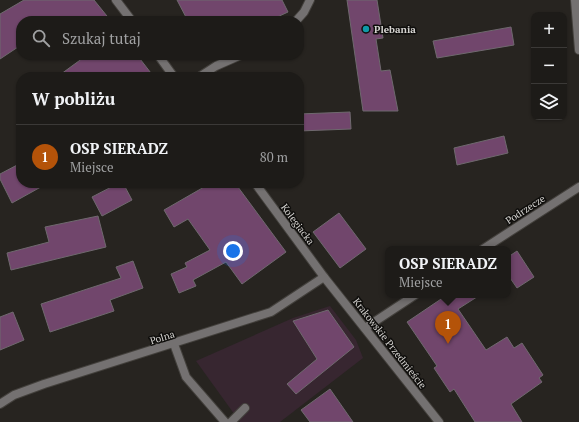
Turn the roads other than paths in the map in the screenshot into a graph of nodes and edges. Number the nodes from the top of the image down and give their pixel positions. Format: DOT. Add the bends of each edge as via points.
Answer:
graph roads {
  1 [pos="116,0"];
  2 [pos="310,0"];
  3 [pos="575,0"];
  4 [pos="128,16"];
  5 [pos="299,16"];
  6 [pos="579,50"];
  7 [pos="162,60"];
  8 [pos="230,60"];
  9 [pos="170,72"];
  10 [pos="207,72"];
  11 [pos="579,187"];
  12 [pos="258,188"];
  13 [pos="488,246"];
  14 [pos="324,276"];
  15 [pos="410,298"];
  16 [pos="365,328"];
  17 [pos="174,344"];
  18 [pos="0,404"];
  19 [pos="245,408"];
  20 [pos="225,422"];
  21 [pos="231,422"];
  22 [pos="439,422"];
  1 -- 4 [label="street"];
  2 -- 5 [label="street"];
  3 -- 6 [label="street"];
  7 -- 9 [label="street"];
  8 -- 10 [label="street"];
  11 -- 13 [label="street, Podrzecze"];
  12 -- 14 [label="street, Kolegiacka"];
  14 -- 16 [label="street, Krakowskie Przedmieście"];
  14 -- 17 [label="street, Polna" via="271,312"];
  15 -- 16 [label="street"];
  16 -- 22 [label="street, Krakowskie Przedmieście"];
  17 -- 18 [label="street, Polna" via="44,384 14,395"];
  17 -- 20 [label="street" via="186,377"];
  19 -- 21 [label="street"];
}
